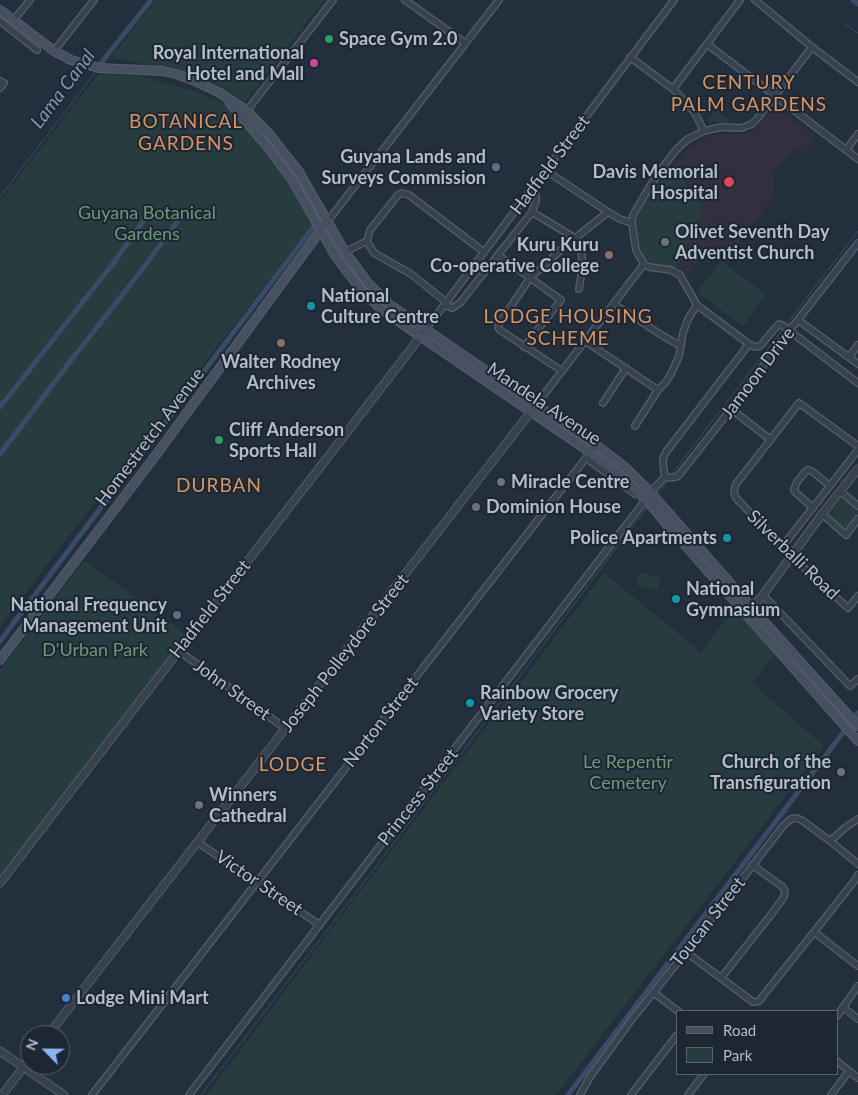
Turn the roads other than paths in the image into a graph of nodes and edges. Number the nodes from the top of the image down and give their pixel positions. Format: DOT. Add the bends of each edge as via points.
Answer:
graph roads {
  1 [pos="30,0"];
  2 [pos="94,0"];
  3 [pos="333,0"];
  4 [pos="405,0"];
  5 [pos="498,0"];
  6 [pos="674,0"];
  7 [pos="740,0"];
  8 [pos="755,0"];
  9 [pos="0,10"];
  10 [pos="0,20"];
  11 [pos="13,21"];
  12 [pos="465,43"];
  13 [pos="707,44"];
  14 [pos="812,47"];
  15 [pos="37,50"];
  16 [pos="54,50"];
  17 [pos="630,57"];
  18 [pos="858,82"];
  19 [pos="673,89"];
  20 [pos="775,94"];
  21 [pos="245,114"];
  22 [pos="704,131"];
  23 [pos="858,134"];
  24 [pos="846,150"];
  25 [pos="858,159"];
  26 [pos="545,170"];
  27 [pos="534,186"];
  28 [pos="532,212"];
  29 [pos="608,212"];
  30 [pos="327,222"];
  31 [pos="632,223"];
  32 [pos="321,230"];
  33 [pos="575,238"];
  34 [pos="367,241"];
  35 [pos="858,243"];
  36 [pos="345,252"];
  37 [pos="484,252"];
  38 [pos="852,252"];
  39 [pos="498,255"];
  40 [pos="858,256"];
  41 [pos="644,264"];
  42 [pos="530,278"];
  43 [pos="579,289"];
  44 [pos="445,304"];
  45 [pos="614,304"];
  46 [pos="697,305"];
  47 [pos="798,320"];
  48 [pos="786,328"];
  49 [pos="426,329"];
  50 [pos="421,336"];
  51 [pos="585,341"];
  52 [pos="749,344"];
  53 [pos="858,345"];
  54 [pos="681,346"];
  55 [pos="524,347"];
  56 [pos="849,357"];
  57 [pos="858,364"];
  58 [pos="626,368"];
  59 [pos="562,372"];
  60 [pos="858,383"];
  61 [pos="658,390"];
  62 [pos="603,403"];
  63 [pos="536,405"];
  64 [pos="731,408"];
  65 [pos="530,412"];
  66 [pos="635,426"];
  67 [pos="771,440"];
  68 [pos="596,444"];
  69 [pos="858,448"];
  70 [pos="588,455"];
  71 [pos="858,469"];
  72 [pos="666,478"];
  73 [pos="830,486"];
  74 [pos="840,491"];
  75 [pos="650,499"];
  76 [pos="858,506"];
  77 [pos="813,508"];
  78 [pos="822,514"];
  79 [pos="858,519"];
  80 [pos="782,547"];
  81 [pos="792,557"];
  82 [pos="763,595"];
  83 [pos="858,596"];
  84 [pos="749,610"];
  85 [pos="178,651"];
  86 [pos="0,660"];
  87 [pos="858,679"];
  88 [pos="855,722"];
  89 [pos="286,729"];
  90 [pos="858,741"];
  91 [pos="858,818"];
  92 [pos="830,841"];
  93 [pos="198,842"];
  94 [pos="858,864"];
  95 [pos="752,865"];
  96 [pos="858,875"];
  97 [pos="257,882"];
  98 [pos="0,883"];
  99 [pos="320,925"];
  100 [pos="814,932"];
  101 [pos="686,952"];
  102 [pos="858,966"];
  103 [pos="721,978"];
  104 [pos="858,986"];
  105 [pos="654,992"];
  106 [pos="843,1007"];
  107 [pos="677,1010"];
  108 [pos="838,1014"];
  109 [pos="858,1019"];
  110 [pos="56,1025"];
  111 [pos="676,1036"];
  112 [pos="0,1051"];
  113 [pos="838,1062"];
  114 [pos="20,1064"];
  115 [pos="849,1071"];
  116 [pos="20,1072"];
  117 [pos="35,1075"];
  118 [pos="703,1075"];
  119 [pos="858,1078"];
  120 [pos="2,1095"];
  121 [pos="64,1095"];
  122 [pos="92,1095"];
  123 [pos="189,1095"];
  124 [pos="580,1095"];
  125 [pos="631,1095"];
  126 [pos="688,1095"];
  127 [pos="832,1095"];
  1 -- 11 [label="street"];
  2 -- 16 [label="street"];
  3 -- 21 [label="street"];
  4 -- 12 [label="street"];
  5 -- 12 [label="street"];
  6 -- 17 [label="street, Hadfield Street"];
  7 -- 13 [label="street"];
  8 -- 14 [label="street"];
  9 -- 11 [label="main road, Mandela Avenue"];
  10 -- 15 [label="street"];
  11 -- 16 [label="main road, Mandela Avenue"];
  12 -- 30 [label="street"];
  13 -- 19 [label="street"];
  13 -- 20 [label="street"];
  14 -- 18 [label="street"];
  14 -- 20 [label="street"];
  16 -- 21 [label="main road, Mandela Avenue" via="88,66 163,71 193,80 220,93"];
  17 -- 19 [label="street"];
  17 -- 26 [label="street, Hadfield Street"];
  19 -- 22 [label="street" via="695,113"];
  20 -- 22 [label="street" via="752,124"];
  20 -- 24 [label="street"];
  21 -- 30 [label="main road, Mandela Avenue" via="271,136 299,172"];
  21 -- 32 [label="main road, Mandela Avenue" via="293,181"];
  22 -- 31 [label="street" via="688,139 665,164 633,215"];
  23 -- 24 [label="street"];
  24 -- 25 [label="street"];
  26 -- 27 [label="street, Hadfield Street"];
  26 -- 29 [label="street"];
  27 -- 28 [label="street" via="536,201"];
  27 -- 37 [label="street, Hadfield Street"];
  28 -- 33 [label="street"];
  28 -- 39 [label="street"];
  29 -- 31 [label="street"];
  29 -- 33 [label="street"];
  30 -- 32 [label="main road, Homestretch Avenue"];
  30 -- 36 [label="main road, Mandela Avenue"];
  31 -- 41 [label="street" via="636,250"];
  32 -- 50 [label="main road, Mandela Avenue" via="361,290 382,310"];
  32 -- 86 [label="main road, Homestretch Avenue"];
  33 -- 42 [label="street"];
  33 -- 43 [label="street" via="582,257"];
  34 -- 36 [label="street"];
  34 -- 37 [label="street" via="370,230 402,193"];
  34 -- 44 [label="street" via="374,253 411,274"];
  35 -- 38 [label="street, Jamoon Drive"];
  36 -- 49 [label="main road, Mandela Avenue" via="389,304"];
  37 -- 44 [label="street, Hadfield Street"];
  38 -- 40 [label="street"];
  38 -- 47 [label="street, Jamoon Drive"];
  39 -- 42 [label="street"];
  39 -- 44 [label="street" via="460,304 452,308"];
  41 -- 45 [label="street"];
  41 -- 46 [label="street" via="680,275"];
  42 -- 55 [label="street" via="498,326"];
  42 -- 55 [label="street" via="561,300"];
  44 -- 49 [label="street, Hadfield Street"];
  45 -- 51 [label="street"];
  45 -- 54 [label="street"];
  46 -- 52 [label="street"];
  46 -- 54 [label="street" via="688,320"];
  47 -- 48 [label="street, Jamoon Drive"];
  47 -- 56 [label="street"];
  48 -- 52 [label="street" via="779,324 760,346"];
  48 -- 60 [label="street"];
  48 -- 64 [label="street, Jamoon Drive"];
  49 -- 50 [label="street, Hadfield Street"];
  49 -- 63 [label="main road, Mandela Avenue"];
  50 -- 65 [label="main road, Mandela Avenue"];
  50 -- 85 [label="street, Hadfield Street"];
  51 -- 58 [label="street"];
  51 -- 59 [label="street"];
  52 -- 72 [label="street" via="666,452 663,463"];
  53 -- 56 [label="street"];
  54 -- 61 [label="street" via="671,374"];
  55 -- 59 [label="street"];
  56 -- 57 [label="street"];
  58 -- 61 [label="street"];
  58 -- 62 [label="street"];
  59 -- 63 [label="street"];
  61 -- 66 [label="street"];
  63 -- 65 [label="street, Joseph Polleydore Street"];
  63 -- 68 [label="main road, Mandela Avenue"];
  64 -- 67 [label="street"];
  64 -- 72 [label="street, Jamoon Drive" via="679,475"];
  65 -- 70 [label="main road, Mandela Avenue"];
  65 -- 89 [label="street, Joseph Polleydore Street"];
  67 -- 69 [label="street" via="799,403"];
  67 -- 80 [label="street, Silverballi Road" via="734,488 734,493"];
  68 -- 70 [label="street, Norton Street"];
  68 -- 75 [label="main road, Mandela Avenue" via="626,468"];
  69 -- 73 [label="street"];
  70 -- 75 [label="main road, Mandela Avenue"];
  70 -- 97 [label="street, Norton Street"];
  71 -- 74 [label="street"];
  72 -- 75 [label="street"];
  73 -- 77 [label="street"];
  73 -- 77 [label="street" via="806,470 794,490"];
  74 -- 76 [label="street"];
  74 -- 78 [label="street"];
  75 -- 84 [label="main road, Mandela Avenue"];
  75 -- 99 [label="street, Princess Street"];
  77 -- 80 [label="street"];
  78 -- 79 [label="street" via="846,535"];
  78 -- 81 [label="street"];
  80 -- 81 [label="street, Silverballi Road"];
  81 -- 82 [label="street"];
  81 -- 83 [label="street, Silverballi Road" via="848,608"];
  82 -- 84 [label="street"];
  82 -- 87 [label="street" via="850,686"];
  84 -- 88 [label="main road, Mandela Avenue"];
  84 -- 90 [label="main road, Mandela Avenue"];
  85 -- 89 [label="street, John Street"];
  85 -- 98 [label="street, Hadfield Street"];
  89 -- 93 [label="street, Joseph Polleydore Street"];
  91 -- 92 [label="street"];
  92 -- 94 [label="street"];
  92 -- 95 [label="street, Toucan Street" via="803,821 791,819"];
  93 -- 97 [label="street, Victor Street"];
  93 -- 110 [label="street, Joseph Polleydore Street"];
  95 -- 101 [label="street, Toucan Street"];
  95 -- 103 [label="street" via="784,887 784,897"];
  96 -- 100 [label="street"];
  97 -- 99 [label="street, Victor Street"];
  97 -- 122 [label="street, Norton Street"];
  99 -- 123 [label="street, Princess Street"];
  100 -- 102 [label="street"];
  100 -- 103 [label="street" via="759,1001 753,1002"];
  101 -- 103 [label="street"];
  101 -- 105 [label="street, Toucan Street"];
  104 -- 106 [label="street"];
  105 -- 107 [label="street"];
  105 -- 124 [label="street, Toucan Street"];
  106 -- 108 [label="street"];
  106 -- 109 [label="street"];
  111 -- 125 [label="street"];
  112 -- 114 [label="street"];
  113 -- 115 [label="street"];
  115 -- 119 [label="street"];
  115 -- 127 [label="street"];
  116 -- 120 [label="street"];
  117 -- 121 [label="street"];
  118 -- 126 [label="street"];
}
